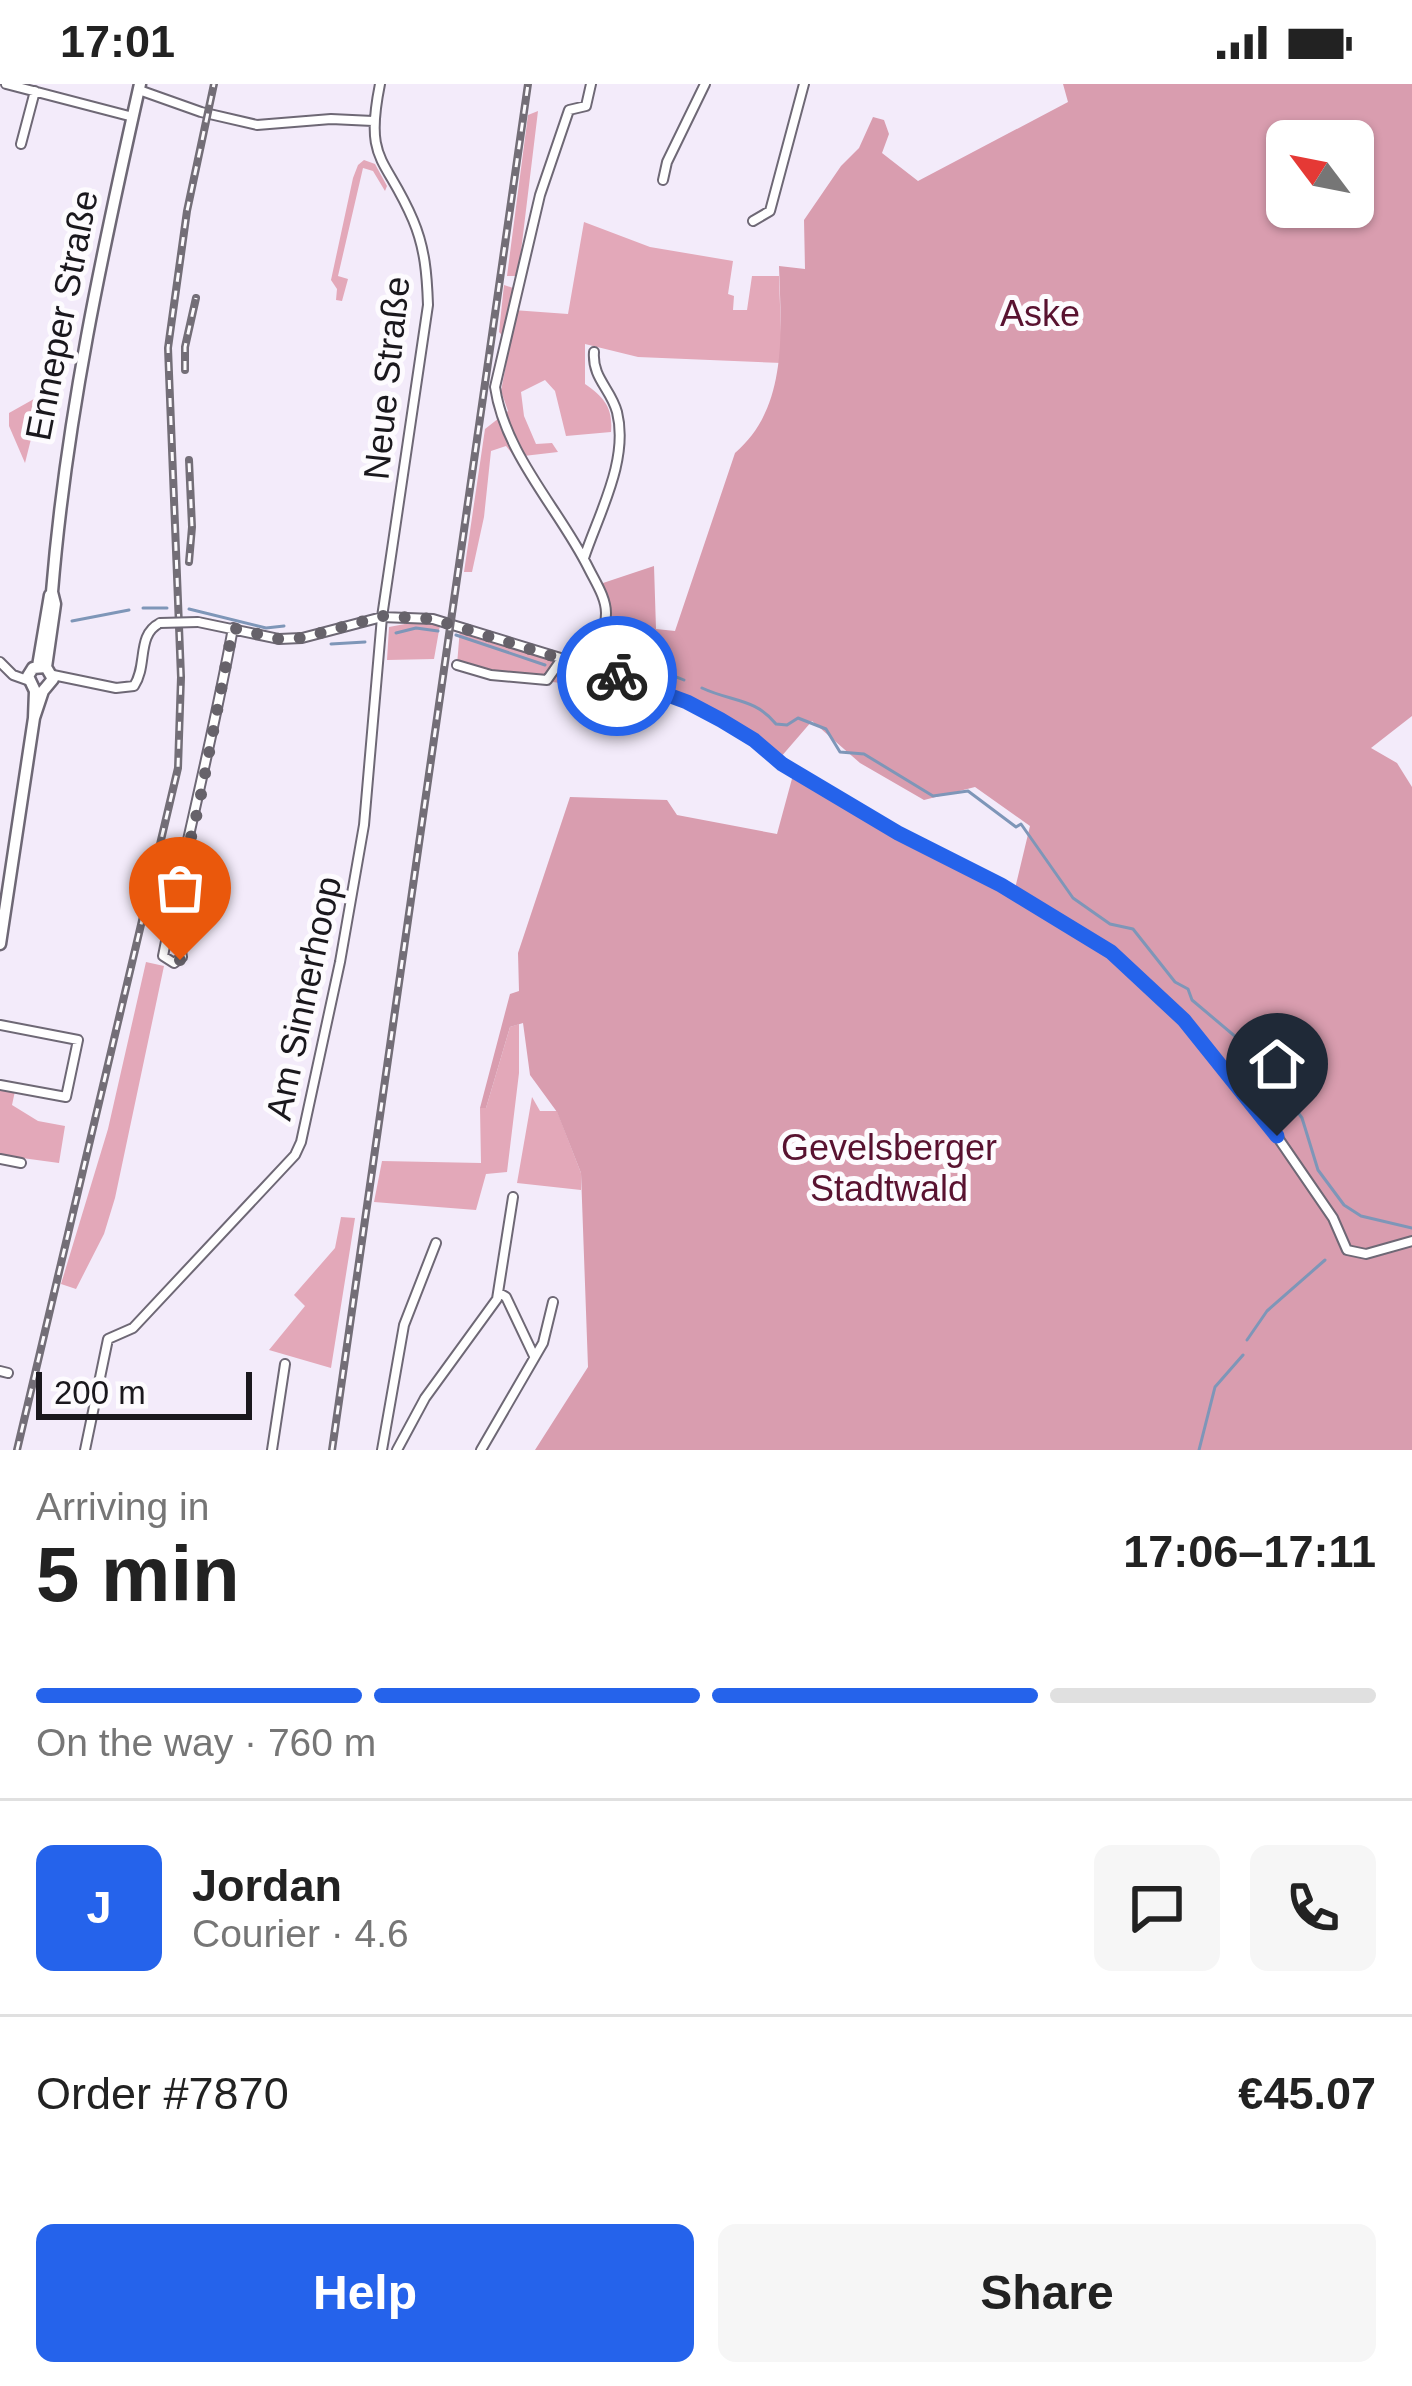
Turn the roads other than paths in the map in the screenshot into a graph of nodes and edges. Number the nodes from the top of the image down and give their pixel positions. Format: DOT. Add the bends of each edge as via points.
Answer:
graph roads {
  1 [pos="6,84"];
  2 [pos="380,84"];
  3 [pos="591,84"];
  4 [pos="705,84"];
  5 [pos="804,84"];
  6 [pos="140,87"];
  7 [pos="35,91"];
  8 [pos="133,117"];
  9 [pos="373,121"];
  10 [pos="21,144"];
  11 [pos="663,180"];
  12 [pos="753,221"];
  13 [pos="594,352"];
  14 [pos="584,559"];
  15 [pos="382,616"];
  16 [pos="233,628"];
  17 [pos="561,660"];
  18 [pos="2,664"];
  19 [pos="457,665"];
  20 [pos="590,667"];
  21 [pos="40,678"];
  22 [pos="0,840"];
  23 [pos="16,843"];
  24 [pos="169,926"];
  25 [pos="0,944"];
  26 [pos="0,1025"];
  27 [pos="0,1085"];
  28 [pos="0,1159"];
  29 [pos="21,1163"];
  30 [pos="513,1197"];
  31 [pos="1412,1241"];
  32 [pos="436,1243"];
  33 [pos="499,1293"];
  34 [pos="553,1301"];
  35 [pos="535,1357"];
  36 [pos="285,1364"];
  37 [pos="85,1450"];
  38 [pos="272,1450"];
  39 [pos="382,1450"];
  40 [pos="397,1450"];
  41 [pos="481,1450"];
  1 -- 7 [label="street"];
  2 -- 9 [label="street, Neue Straße"];
  3 -- 14 [label="street" via="586,106 568,110 540,195 496,387 530,472"];
  4 -- 11 [label="street"];
  5 -- 12 [label="street" via="770,211"];
  6 -- 8 [label="main road, Enneper Straße"];
  6 -- 9 [label="street" via="256,125"];
  7 -- 8 [label="street"];
  7 -- 10 [label="street"];
  8 -- 21 [label="main road, Enneper Straße" via="83,346"];
  9 -- 15 [label="street, Neue Straße" via="383,169 421,240 428,296"];
  13 -- 14 [label="street" via="620,428"];
  14 -- 20 [label="street" via="606,609"];
  15 -- 16 [label="street" via="302,638"];
  15 -- 17 [label="street" via="433,619"];
  15 -- 37 [label="street, Am Sinnerhoop" via="364,825 301,1142 133,1328 108,1339"];
  16 -- 21 [label="street, bridge" via="198,622 149,629 134,686"];
  16 -- 24 [label="street"];
  17 -- 19 [label="street" via="547,680"];
  17 -- 20 [label="street"];
  18 -- 21 [label="street" via="13,675"];
  20 -- 31 [label="street" via="721,720 782,764 1111,952 1184,1020 1263,1116 1333,1218 1343,1246 1366,1254"];
  21 -- 23 [label="main road, Enneper Straße"];
  22 -- 23 [label="street"];
  23 -- 25 [label="main road, Enneper Straße"];
  26 -- 27 [label="street" via="78,1040 66,1097"];
  28 -- 29 [label="street"];
  30 -- 33 [label="street"];
  32 -- 39 [label="street" via="404,1325"];
  33 -- 35 [label="street"];
  33 -- 40 [label="street"];
  34 -- 35 [label="street"];
  35 -- 41 [label="street"];
  36 -- 38 [label="street"];
}
